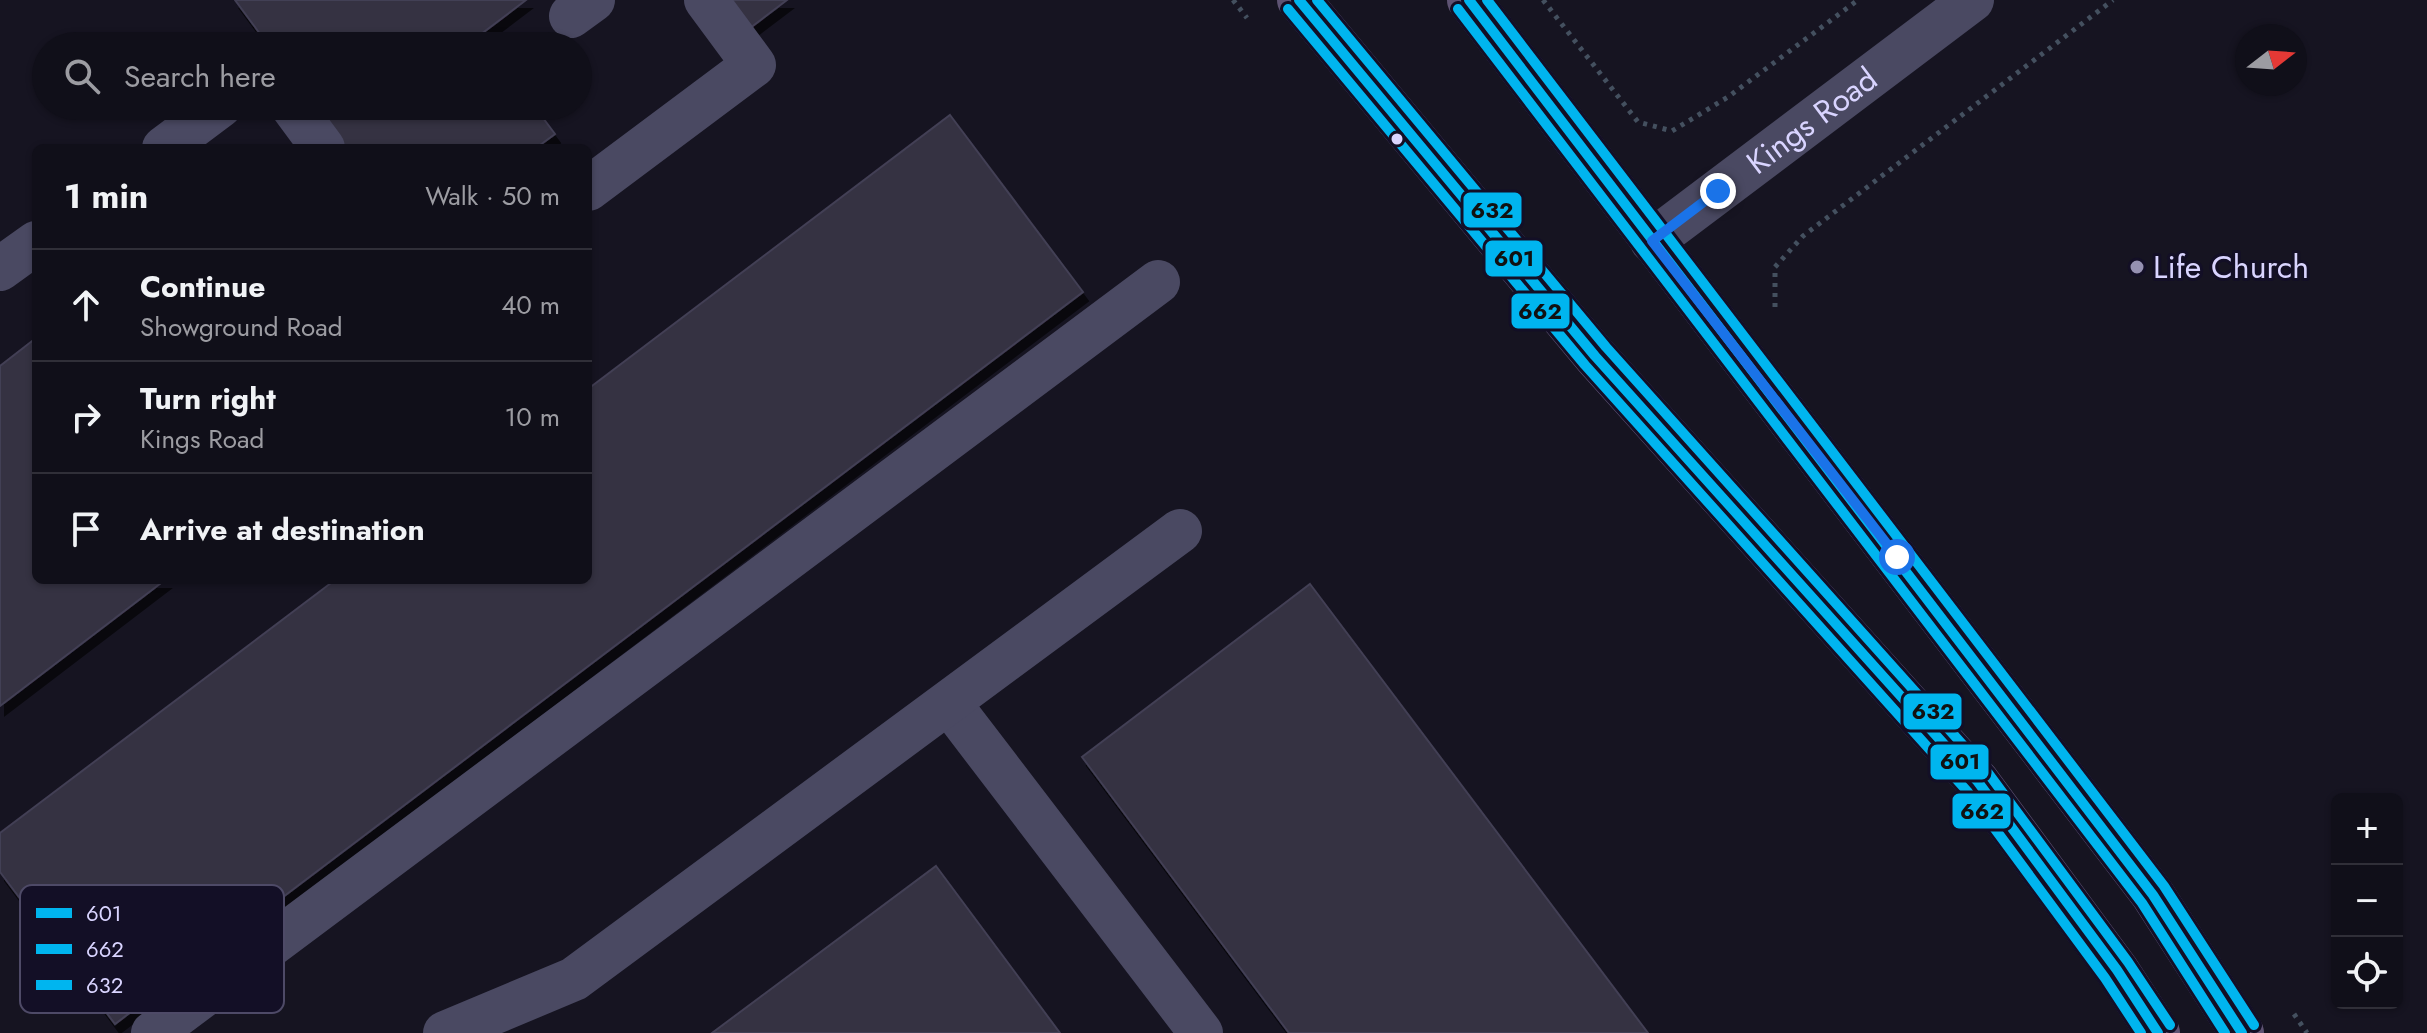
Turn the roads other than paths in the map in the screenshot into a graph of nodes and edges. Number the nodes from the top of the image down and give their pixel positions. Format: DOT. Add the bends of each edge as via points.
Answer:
graph roads {
  1 [pos="706,0"];
  2 [pos="1299,0"];
  3 [pos="1469,0"];
  4 [pos="1972,0"];
  5 [pos="201,120"];
  6 [pos="302,120"];
  7 [pos="169,144"];
  8 [pos="320,144"];
  9 [pos="592,186"];
  10 [pos="1652,241"];
  11 [pos="32,246"];
  12 [pos="0,269"];
  13 [pos="1158,282"];
  14 [pos="1180,531"];
  15 [pos="949,703"];
  16 [pos="284,935"];
  17 [pos="180,1013"];
  18 [pos="153,1033"];
  19 [pos="445,1033"];
  20 [pos="1201,1033"];
  21 [pos="2158,1033"];
  22 [pos="2242,1033"];
  1 -- 9 [label="street" via="754,65"];
  2 -- 21 [label="main road" via="1595,356 1978,782"];
  3 -- 10 [label="main road"];
  4 -- 10 [label="street, Kings Road"];
  5 -- 7 [label="street"];
  6 -- 8 [label="street"];
  10 -- 22 [label="main road" via="2153,895"];
  11 -- 12 [label="street"];
  13 -- 16 [label="street"];
  14 -- 15 [label="street"];
  15 -- 19 [label="street" via="574,979"];
  15 -- 20 [label="street"];
  17 -- 18 [label="street"];
}
